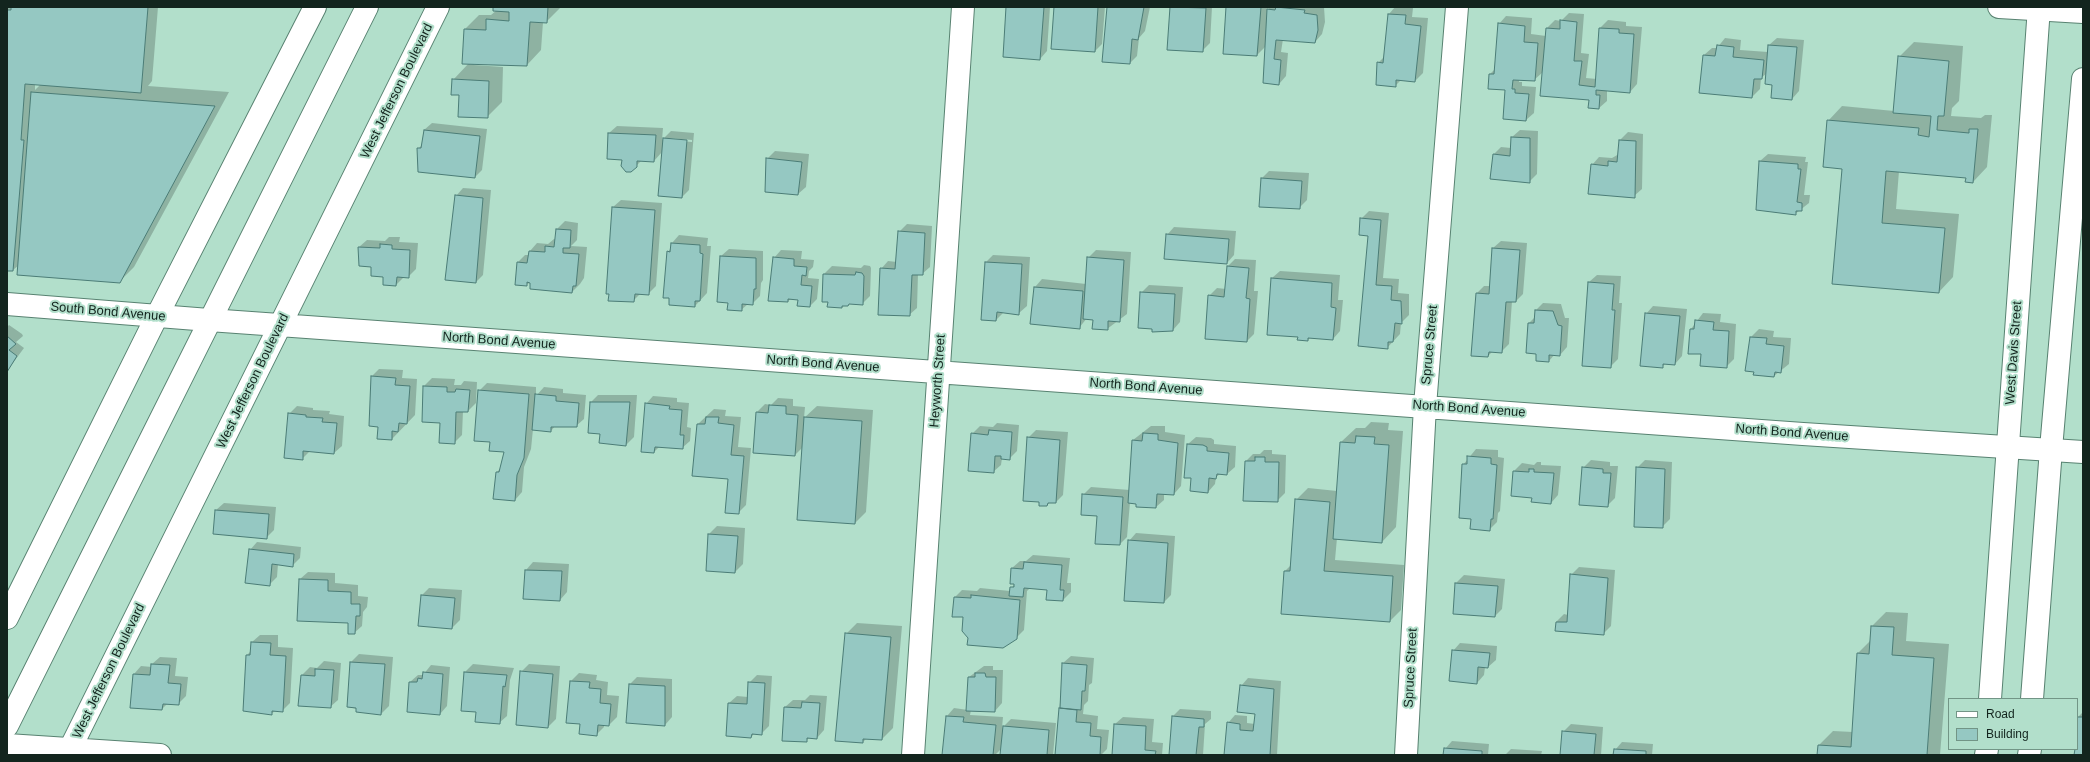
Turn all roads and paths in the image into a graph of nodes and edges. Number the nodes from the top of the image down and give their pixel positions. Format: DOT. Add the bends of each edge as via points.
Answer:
graph roads {
  1 [pos="315,7"];
  2 [pos="367,7"];
  3 [pos="438,7"];
  4 [pos="963,7"];
  5 [pos="1457,7"];
  6 [pos="1999,7"];
  7 [pos="2039,8"];
  8 [pos="2083,12"];
  9 [pos="2083,79"];
  10 [pos="7,304"];
  11 [pos="157,316"];
  12 [pos="208,320"];
  13 [pos="280,325"];
  14 [pos="939,372"];
  15 [pos="1425,406"];
  16 [pos="2007,446"];
  17 [pos="2051,449"];
  18 [pos="2083,452"];
  19 [pos="7,618"];
  20 [pos="1990,698"];
  21 [pos="2032,698"];
  22 [pos="7,726"];
  23 [pos="7,745"];
  24 [pos="68,753"];
  25 [pos="160,755"];
  26 [pos="913,755"];
  27 [pos="1406,755"];
  1 -- 11 [label="street"];
  2 -- 12 [label="street"];
  3 -- 13 [label="street, West Jefferson Boulevard"];
  4 -- 14 [label="street, Heyworth Street"];
  5 -- 15 [label="street, Spruce Street"];
  6 -- 7 [label="street"];
  7 -- 8 [label="street"];
  7 -- 16 [label="street, West Davis Street"];
  9 -- 17 [label="street"];
  10 -- 11 [label="street, South Bond Avenue"];
  11 -- 12 [label="street, South Bond Avenue"];
  11 -- 19 [label="street"];
  12 -- 13 [label="street, North Bond Avenue"];
  12 -- 22 [label="street"];
  13 -- 14 [label="street, North Bond Avenue"];
  13 -- 24 [label="street, West Jefferson Boulevard"];
  14 -- 15 [label="street, North Bond Avenue"];
  14 -- 26 [label="street, Heyworth Street"];
  15 -- 16 [label="street, North Bond Avenue" via="1803,434"];
  15 -- 27 [label="street, Spruce Street"];
  16 -- 17 [label="street, North Bond Avenue"];
  16 -- 20 [label="street, West Davis Street"];
  17 -- 18 [label="street, North Bond Avenue"];
  17 -- 21 [label="street"];
  23 -- 24 [label="street"];
  24 -- 25 [label="street"];
}
